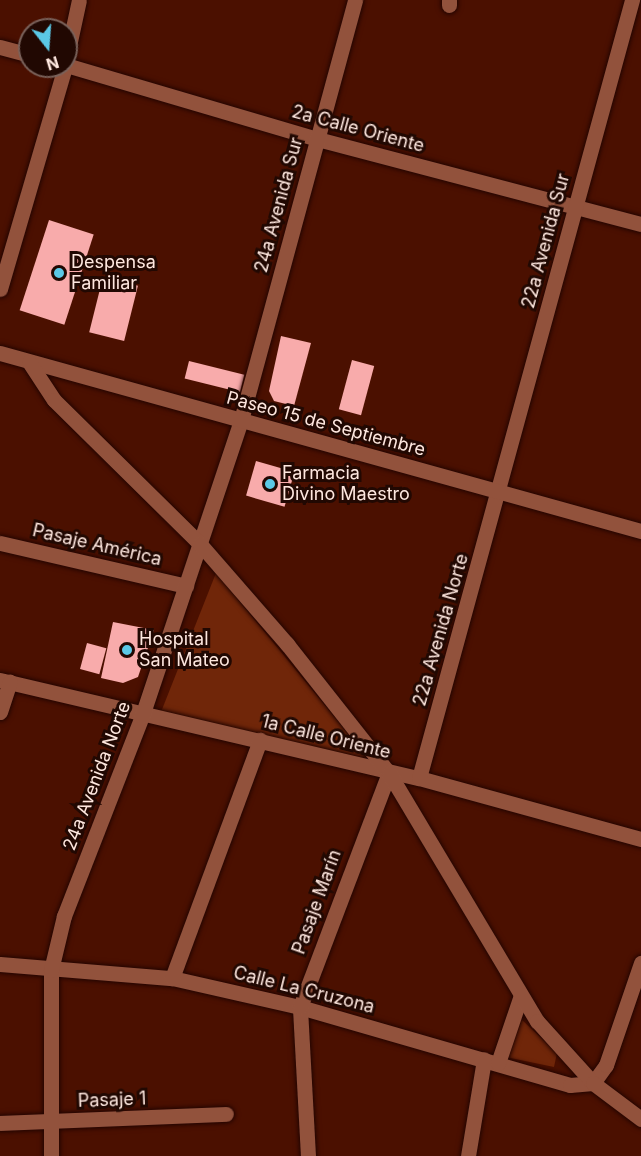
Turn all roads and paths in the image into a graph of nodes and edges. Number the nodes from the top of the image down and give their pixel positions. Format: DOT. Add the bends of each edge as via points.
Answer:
graph roads {
  1 [pos="79,0"];
  2 [pos="355,0"];
  3 [pos="632,0"];
  4 [pos="75,18"];
  5 [pos="0,47"];
  6 [pos="18,52"];
  7 [pos="78,68"];
  8 [pos="62,78"];
  9 [pos="317,139"];
  10 [pos="575,206"];
  11 [pos="641,224"];
  12 [pos="0,289"];
  13 [pos="0,353"];
  14 [pos="29,362"];
  15 [pos="241,420"];
  16 [pos="500,492"];
  17 [pos="641,531"];
  18 [pos="0,543"];
  19 [pos="200,544"];
  20 [pos="186,586"];
  21 [pos="5,681"];
  22 [pos="0,712"];
  23 [pos="142,716"];
  24 [pos="260,740"];
  25 [pos="389,773"];
  26 [pos="419,778"];
  27 [pos="641,839"];
  28 [pos="641,963"];
  29 [pos="0,964"];
  30 [pos="51,969"];
  31 [pos="172,978"];
  32 [pos="520,998"];
  33 [pos="300,1007"];
  34 [pos="491,1061"];
  35 [pos="593,1083"];
  36 [pos="226,1114"];
  37 [pos="641,1119"];
  38 [pos="50,1122"];
  39 [pos="0,1123"];
  40 [pos="51,1156"];
  41 [pos="308,1156"];
  42 [pos="468,1156"];
  1 -- 4 [label="street"];
  2 -- 9 [label="street, 24a Avenida Sur"];
  3 -- 10 [label="street, 22a Avenida Sur"];
  5 -- 6 [label="street"];
  7 -- 9 [label="street, 2a Calle Oriente"];
  8 -- 12 [label="street"];
  9 -- 10 [label="street, 2a Calle Oriente"];
  9 -- 15 [label="street, 24a Avenida Sur"];
  10 -- 11 [label="street, 2a Calle Oriente"];
  10 -- 16 [label="street, 22a Avenida Sur"];
  13 -- 14 [label="street, Paseo 15 de Septiembre"];
  14 -- 15 [label="street, Paseo 15 de Septiembre"];
  14 -- 19 [label="street" via="54,400"];
  15 -- 16 [label="street, Paseo 15 de Septiembre"];
  15 -- 19 [label="street, 24a Avenida Norte"];
  16 -- 17 [label="street, Paseo 15 de Septiembre"];
  16 -- 26 [label="street, 22a Avenida Norte"];
  18 -- 20 [label="street, Pasaje América"];
  19 -- 20 [label="street, 24a Avenida Norte"];
  19 -- 25 [label="street"];
  20 -- 23 [label="street, 24a Avenida Norte"];
  21 -- 22 [label="street"];
  21 -- 23 [label="street, 1a Calle Oriente"];
  23 -- 24 [label="street, 1a Calle Oriente"];
  23 -- 30 [label="street, 24a Avenida Norte" via="64,916"];
  24 -- 25 [label="street, 1a Calle Oriente"];
  24 -- 31 [label="street"];
  25 -- 26 [label="street, 1a Calle Oriente"];
  25 -- 32 [label="street" via="462,889"];
  25 -- 33 [label="street, Pasaje Marín"];
  26 -- 27 [label="street, 1a Calle Oriente"];
  28 -- 35 [label="street" via="617,1039"];
  29 -- 30 [label="street, Calle La Cruzona"];
  30 -- 31 [label="street, Calle La Cruzona"];
  30 -- 38 [label="street, 24a Avenida Norte"];
  31 -- 33 [label="street, Calle La Cruzona"];
  32 -- 34 [label="street"];
  32 -- 35 [label="street"];
  33 -- 34 [label="street, Calle La Cruzona"];
  33 -- 41 [label="street, Pasaje Marín"];
  34 -- 35 [label="street, Calle La Cruzona" via="549,1080"];
  34 -- 42 [label="street"];
  35 -- 37 [label="street"];
  36 -- 38 [label="street, Pasaje 1"];
  38 -- 39 [label="street, Pasaje 1"];
  38 -- 40 [label="street, 24a Avenida Norte"];
}
